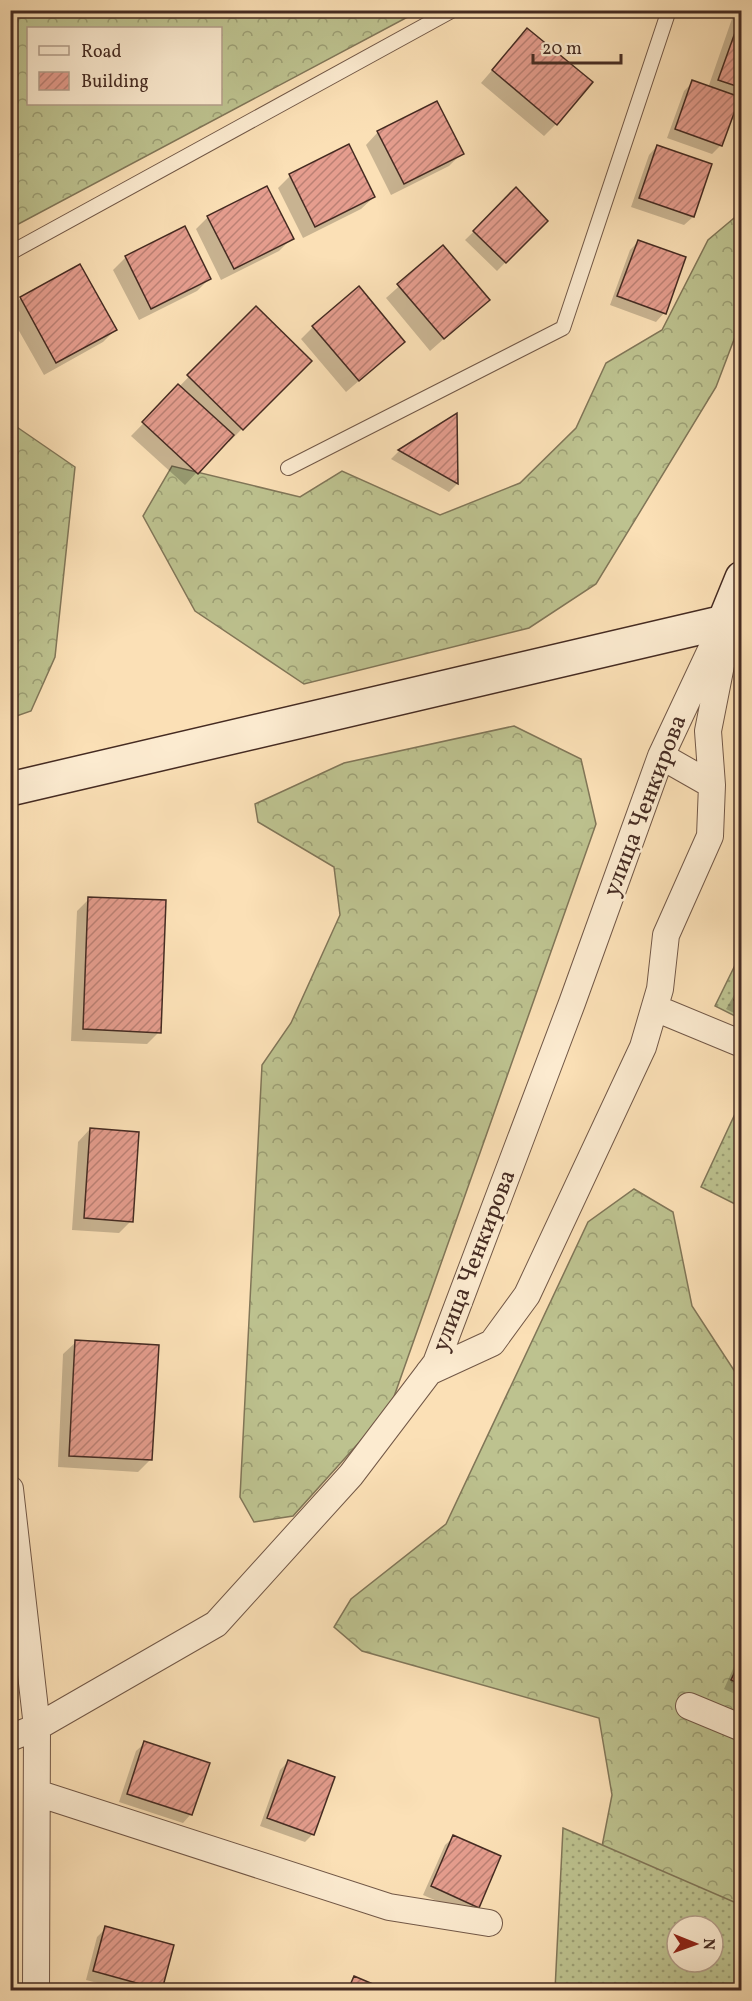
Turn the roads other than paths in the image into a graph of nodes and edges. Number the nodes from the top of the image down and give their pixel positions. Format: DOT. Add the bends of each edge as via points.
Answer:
graph roads {
  1 [pos="453,10"];
  2 [pos="669,10"];
  3 [pos="10,253"];
  4 [pos="288,468"];
  5 [pos="741,578"];
  6 [pos="733,620"];
  7 [pos="661,756"];
  8 [pos="712,786"];
  9 [pos="10,789"];
  10 [pos="655,1008"];
  11 [pos="741,1044"];
  12 [pos="429,1372"];
  13 [pos="10,1489"];
  14 [pos="689,1706"];
  15 [pos="37,1727"];
  16 [pos="741,1728"];
  17 [pos="10,1738"];
  18 [pos="37,1793"];
  19 [pos="489,1923"];
  20 [pos="36,1990"];
  1 -- 3 [label="lane"];
  2 -- 4 [label="lane" via="563,328"];
  5 -- 6 [label="street"];
  6 -- 7 [label="street, улица Ченкирова"];
  6 -- 8 [label="street" via="708,731"];
  6 -- 9 [label="street"];
  7 -- 8 [label="street"];
  7 -- 12 [label="street, улица Ченкирова" via="568,1014 436,1363"];
  8 -- 10 [label="street" via="710,836 666,935"];
  10 -- 11 [label="street"];
  10 -- 12 [label="street" via="643,1047 527,1295 492,1343"];
  12 -- 15 [label="street, улица Ченкирова" via="351,1475 216,1624"];
  13 -- 15 [label="street"];
  14 -- 16 [label="street"];
  15 -- 17 [label="street, улица Ченкирова"];
  15 -- 18 [label="street"];
  18 -- 19 [label="street" via="389,1907"];
  18 -- 20 [label="street"];
}
